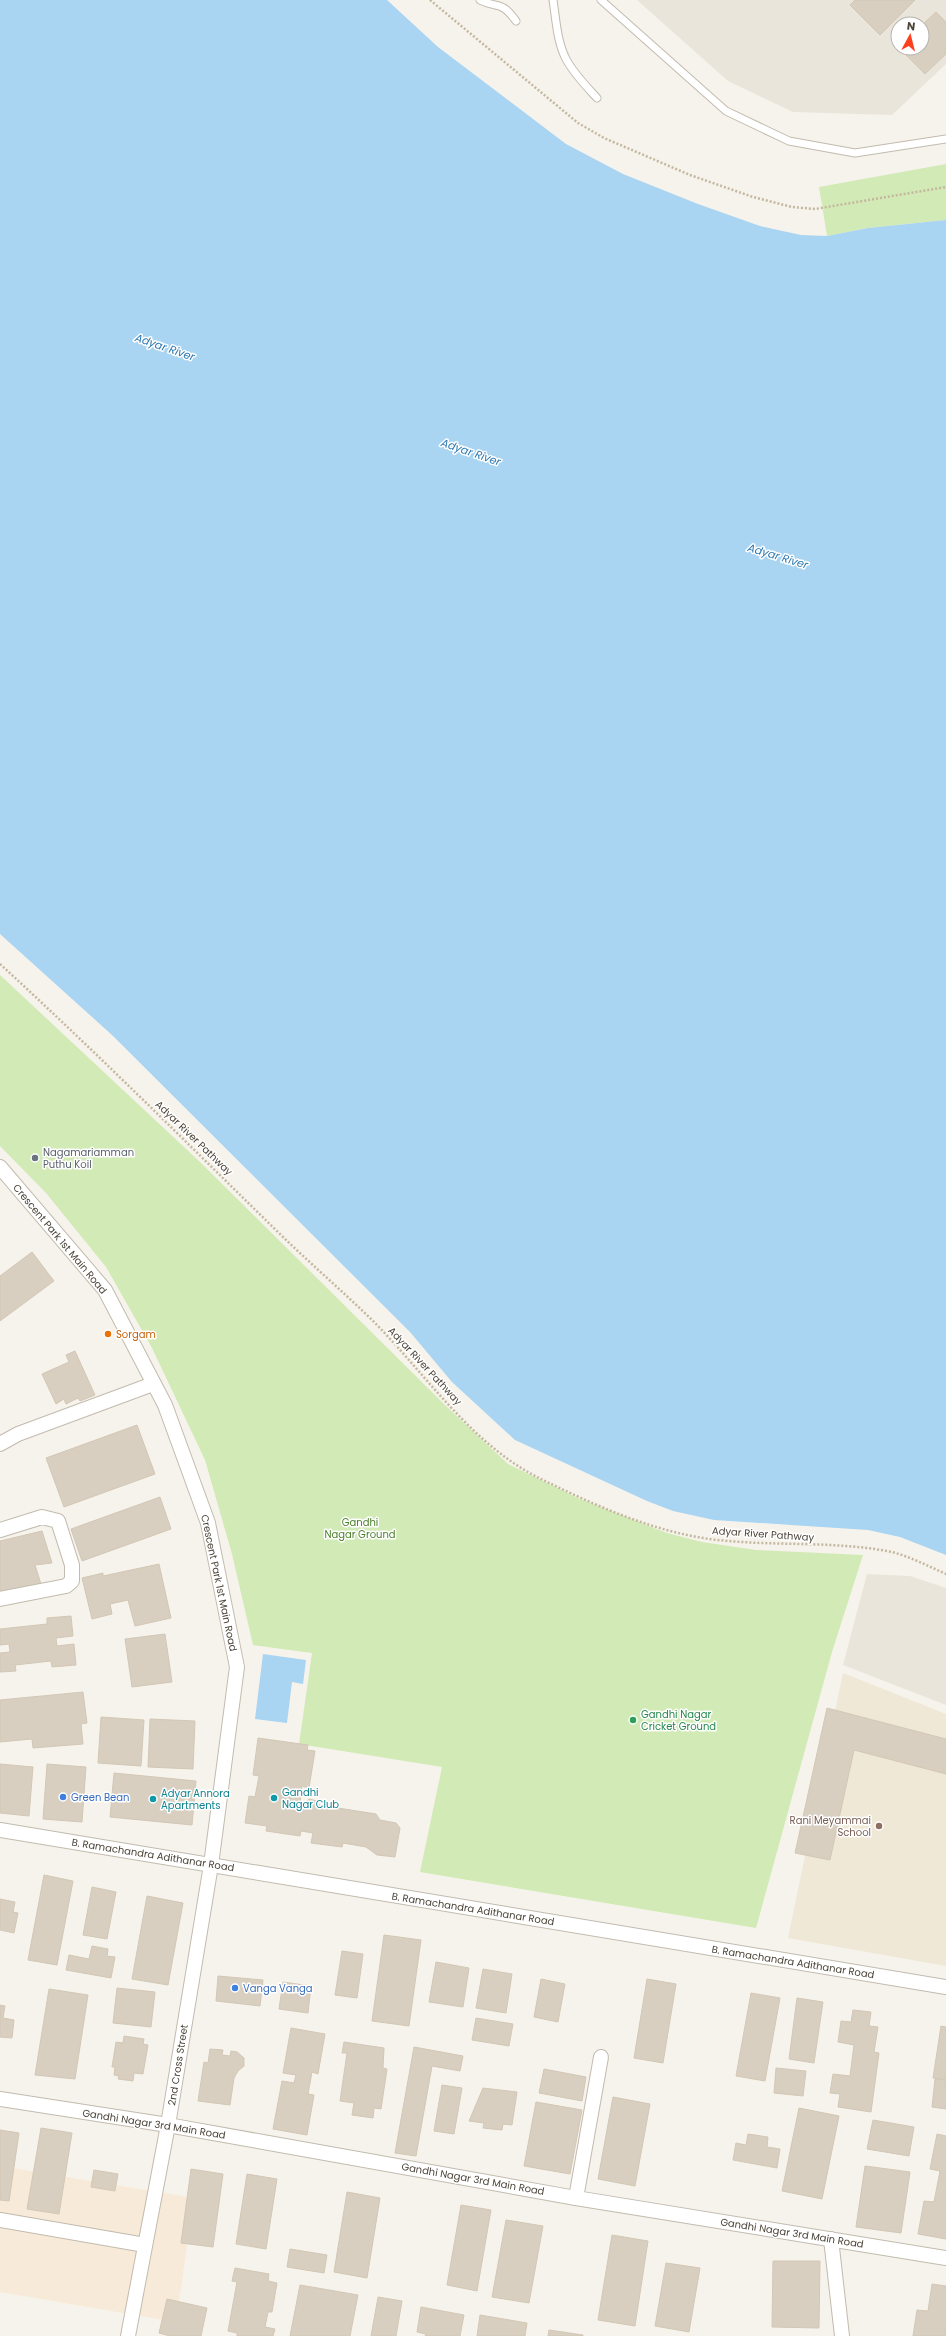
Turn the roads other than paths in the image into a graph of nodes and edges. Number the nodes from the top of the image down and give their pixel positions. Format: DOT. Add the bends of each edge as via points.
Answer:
graph roads {
  1 [pos="480,0"];
  2 [pos="553,0"];
  3 [pos="601,0"];
  4 [pos="516,20"];
  5 [pos="597,98"];
  6 [pos="946,138"];
  7 [pos="0,1167"];
  8 [pos="153,1384"];
  9 [pos="0,1444"];
  10 [pos="0,1530"];
  11 [pos="0,1599"];
  12 [pos="0,1830"];
  13 [pos="211,1865"];
  14 [pos="946,1987"];
  15 [pos="601,2057"];
  16 [pos="0,2099"];
  17 [pos="168,2125"];
  18 [pos="576,2198"];
  19 [pos="0,2220"];
  20 [pos="831,2239"];
  21 [pos="145,2246"];
  22 [pos="946,2258"];
  23 [pos="128,2336"];
  24 [pos="842,2336"];
  1 -- 4 [label="lane" via="488,4 498,3"];
  2 -- 5 [label="lane" via="565,58"];
  3 -- 6 [label="lane" via="726,111 789,140 854,153"];
  7 -- 8 [label="street, Crescent Park 1st Main Road" via="105,1290"];
  8 -- 9 [label="street" via="18,1434"];
  8 -- 13 [label="street, Crescent Park 1st Main Road" via="165,1406 208,1522 237,1667"];
  10 -- 11 [label="street" via="42,1517 58,1521 72,1566 72,1581 66,1586"];
  12 -- 13 [label="street, B. Ramachandra Adithanar Road"];
  13 -- 14 [label="street, B. Ramachandra Adithanar Road"];
  13 -- 17 [label="street, 2nd Cross Street"];
  15 -- 18 [label="street"];
  16 -- 17 [label="street, Gandhi Nagar 3rd Main Road"];
  17 -- 18 [label="street, Gandhi Nagar 3rd Main Road"];
  17 -- 21 [label="street, 2nd Cross Street"];
  18 -- 20 [label="street, Gandhi Nagar 3rd Main Road"];
  19 -- 21 [label="street"];
  20 -- 22 [label="street, Gandhi Nagar 3rd Main Road"];
  20 -- 24 [label="street"];
  21 -- 23 [label="street, 2nd Cross Street"];
}
